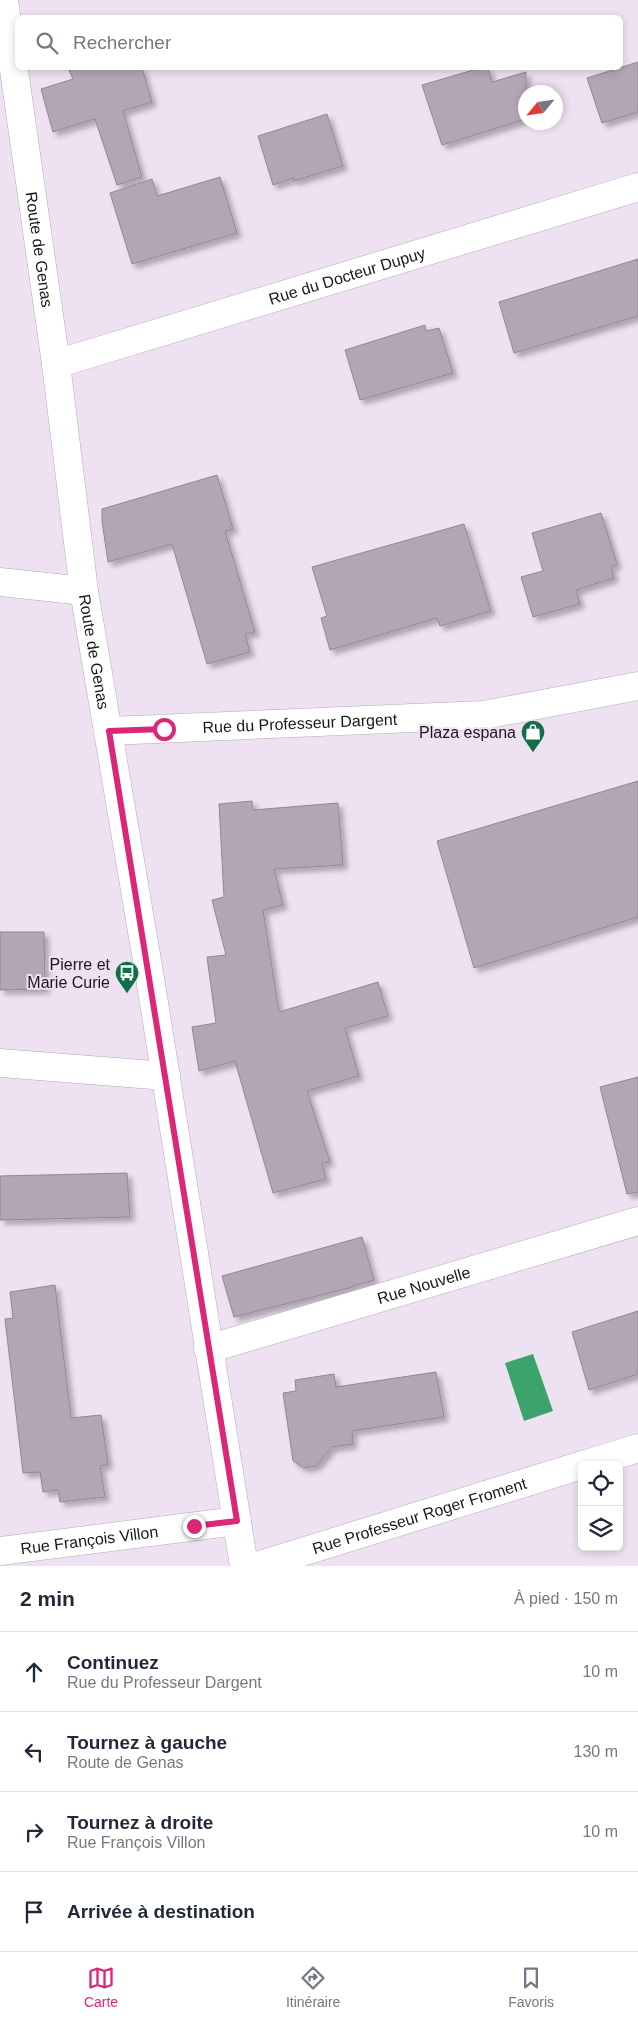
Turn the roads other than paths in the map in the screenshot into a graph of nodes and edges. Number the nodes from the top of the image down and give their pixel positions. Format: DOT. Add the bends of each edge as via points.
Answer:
graph roads {
  1 [pos="4,0"];
  2 [pos="638,187"];
  3 [pos="56,364"];
  4 [pos="0,582"];
  5 [pos="84,591"];
  6 [pos="638,686"];
  7 [pos="109,731"];
  8 [pos="0,1063"];
  9 [pos="166,1076"];
  10 [pos="638,1221"];
  11 [pos="208,1349"];
  12 [pos="638,1448"];
  13 [pos="596,1461"];
  14 [pos="578,1467"];
  15 [pos="237,1521"];
  16 [pos="0,1551"];
  17 [pos="244,1566"];
  18 [pos="257,1566"];
  1 -- 3 [label="street, Route de Genas"];
  2 -- 3 [label="street, Rue du Docteur Dupuy"];
  3 -- 5 [label="street, Route de Genas"];
  4 -- 5 [label="street"];
  5 -- 7 [label="street, Route de Genas"];
  6 -- 7 [label="street, Rue du Professeur Dargent" via="484,715"];
  7 -- 9 [label="street, Route de Genas"];
  8 -- 9 [label="street"];
  9 -- 11 [label="street, Route de Genas"];
  10 -- 11 [label="street, Rue Nouvelle"];
  11 -- 15 [label="street, Route de Genas"];
  12 -- 13 [label="street, Rue Professeur Roger Froment"];
  14 -- 18 [label="street, Rue Professeur Roger Froment"];
  15 -- 16 [label="street, Rue François Villon"];
  15 -- 17 [label="street, Route de Genas"];
}
